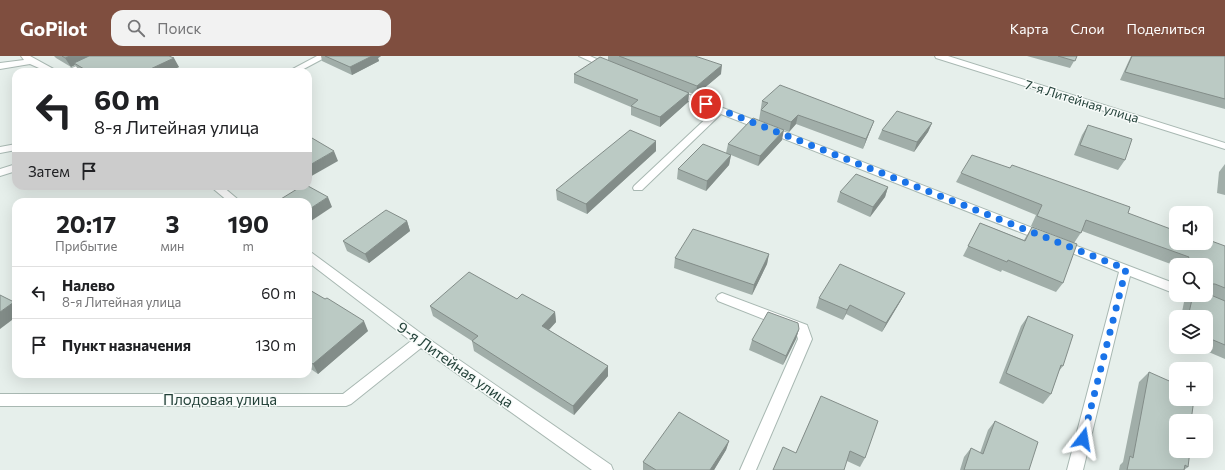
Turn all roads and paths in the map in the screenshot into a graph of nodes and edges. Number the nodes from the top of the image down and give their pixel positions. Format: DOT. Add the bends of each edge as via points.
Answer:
graph roads {
  1 [pos="106,56"];
  2 [pos="324,56"];
  3 [pos="583,56"];
  4 [pos="939,56"];
  5 [pos="28,59"];
  6 [pos="0,66"];
  7 [pos="47,68"];
  8 [pos="77,68"];
  9 [pos="299,68"];
  10 [pos="619,70"];
  11 [pos="662,87"];
  12 [pos="720,110"];
  13 [pos="1225,146"];
  14 [pos="12,148"];
  15 [pos="0,150"];
  16 [pos="12,168"];
  17 [pos="0,173"];
  18 [pos="638,188"];
  19 [pos="220,190"];
  20 [pos="231,198"];
  21 [pos="312,259"];
  22 [pos="1126,269"];
  23 [pos="1169,286"];
  24 [pos="722,298"];
  25 [pos="421,341"];
  26 [pos="0,400"];
  27 [pos="605,470"];
  28 [pos="748,470"];
  29 [pos="1075,470"];
  1 -- 8 [label="street"];
  2 -- 9 [label="street"];
  3 -- 10 [label="street"];
  4 -- 13 [label="street, 7-я Литейная улица"];
  5 -- 6 [label="street"];
  5 -- 7 [label="street"];
  11 -- 12 [label="street"];
  12 -- 18 [label="street"];
  12 -- 22 [label="street"];
  14 -- 15 [label="street"];
  16 -- 17 [label="street"];
  19 -- 20 [label="street"];
  21 -- 25 [label="street, 9-я Литейная улица"];
  22 -- 23 [label="street"];
  22 -- 29 [label="street"];
  24 -- 28 [label="street" via="802,329 805,339"];
  25 -- 26 [label="street, Плодовая улица" via="346,400"];
  25 -- 27 [label="street, 9-я Литейная улица"];
}
